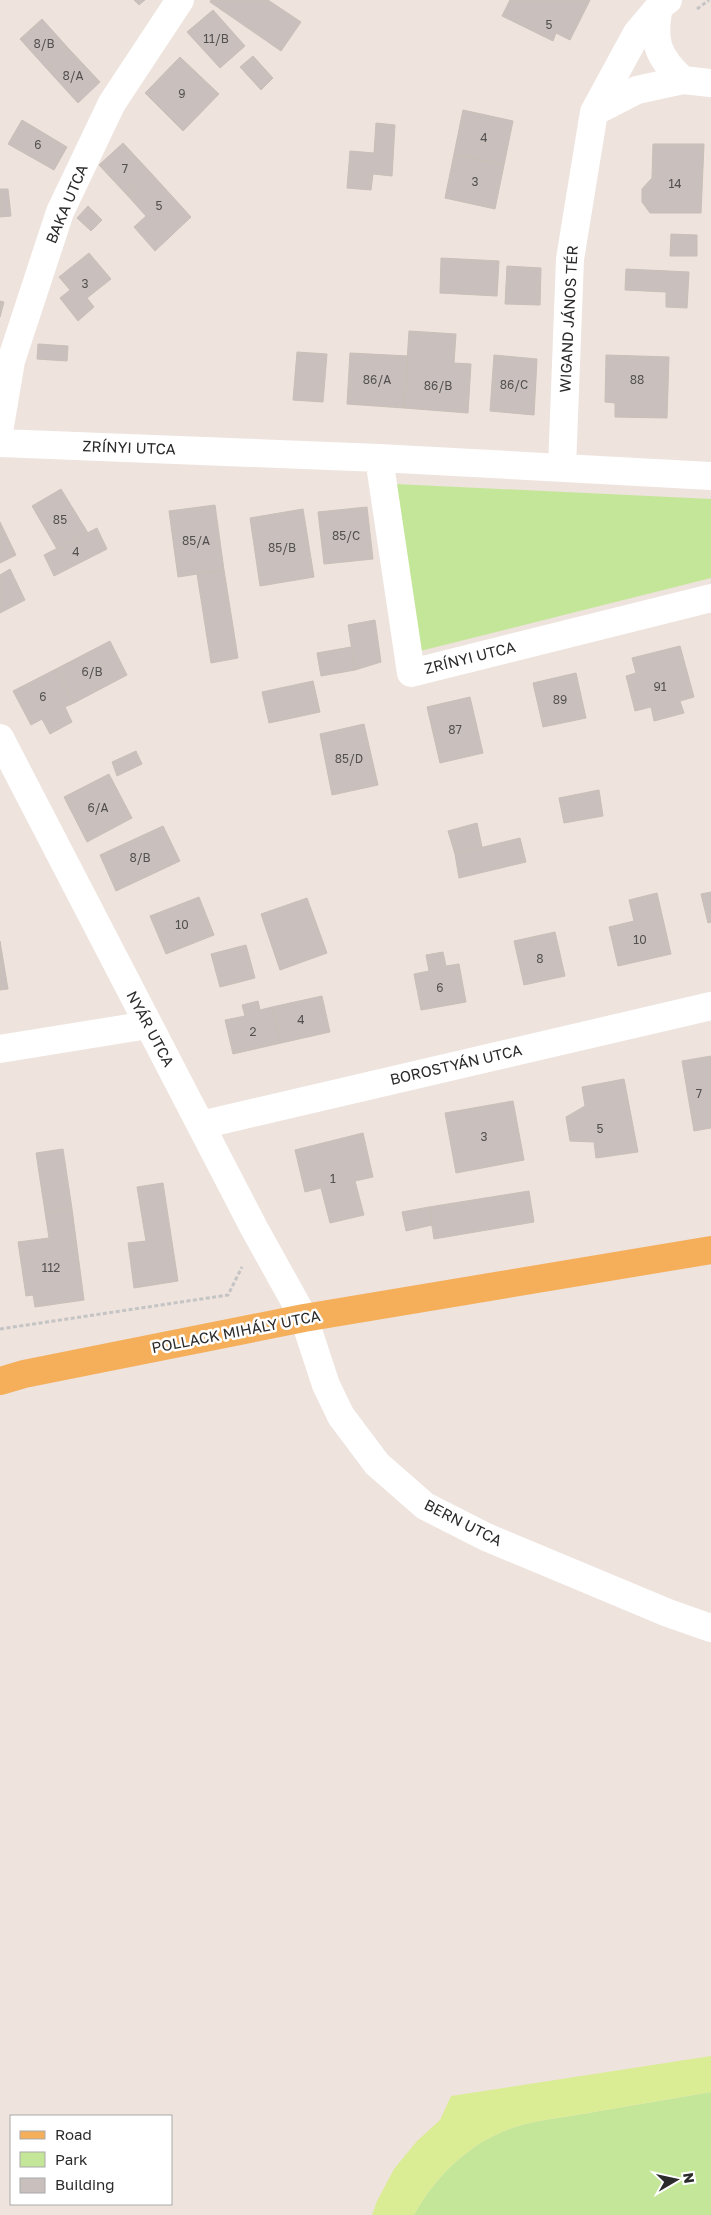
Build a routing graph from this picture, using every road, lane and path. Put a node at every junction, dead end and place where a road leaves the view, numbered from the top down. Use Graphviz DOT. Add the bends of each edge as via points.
graph roads {
  1 [pos="180,0"];
  2 [pos="664,3"];
  3 [pos="683,80"];
  4 [pos="711,82"];
  5 [pos="594,112"];
  6 [pos="0,426"];
  7 [pos="0,443"];
  8 [pos="379,458"];
  9 [pos="562,468"];
  10 [pos="711,476"];
  11 [pos="711,598"];
  12 [pos="0,738"];
  13 [pos="711,1006"];
  14 [pos="148,1025"];
  15 [pos="0,1049"];
  16 [pos="201,1125"];
  17 [pos="257,1234"];
  18 [pos="711,1250"];
  19 [pos="304,1318"];
  20 [pos="0,1329"];
  21 [pos="0,1380"];
  22 [pos="711,1628"];
  1 -- 6 [label="street, BAKA UTCA" via="112,103 60,212 11,361"];
  2 -- 3 [label="street, WIGAND JÁNOS TÉR" via="655,28 659,51 670,69"];
  2 -- 5 [label="street, WIGAND JÁNOS TÉR" via="637,33"];
  3 -- 4 [label="street"];
  3 -- 5 [label="street" via="637,90"];
  5 -- 9 [label="street, WIGAND JÁNOS TÉR" via="570,260"];
  7 -- 8 [label="street, ZRÍNYI UTCA"];
  8 -- 9 [label="street, ZRÍNYI UTCA"];
  8 -- 11 [label="street, ZRÍNYI UTCA" via="411,673"];
  9 -- 10 [label="street, ZRÍNYI UTCA"];
  12 -- 14 [label="street, NYÁR UTCA"];
  13 -- 16 [label="street, BOROSTYÁN UTCA"];
  14 -- 15 [label="street"];
  14 -- 16 [label="street, NYÁR UTCA"];
  16 -- 17 [label="street, NYÁR UTCA"];
  17 -- 19 [label="street, NYÁR UTCA"];
  17 -- 20 [label="path" via="228,1295"];
  18 -- 19 [label="main road, POLLACK MIHÁLY UTCA"];
  19 -- 21 [label="main road, POLLACK MIHÁLY UTCA"];
  19 -- 22 [label="street, BERN UTCA" via="326,1385 341,1416 378,1464 425,1506 486,1536"];
}
